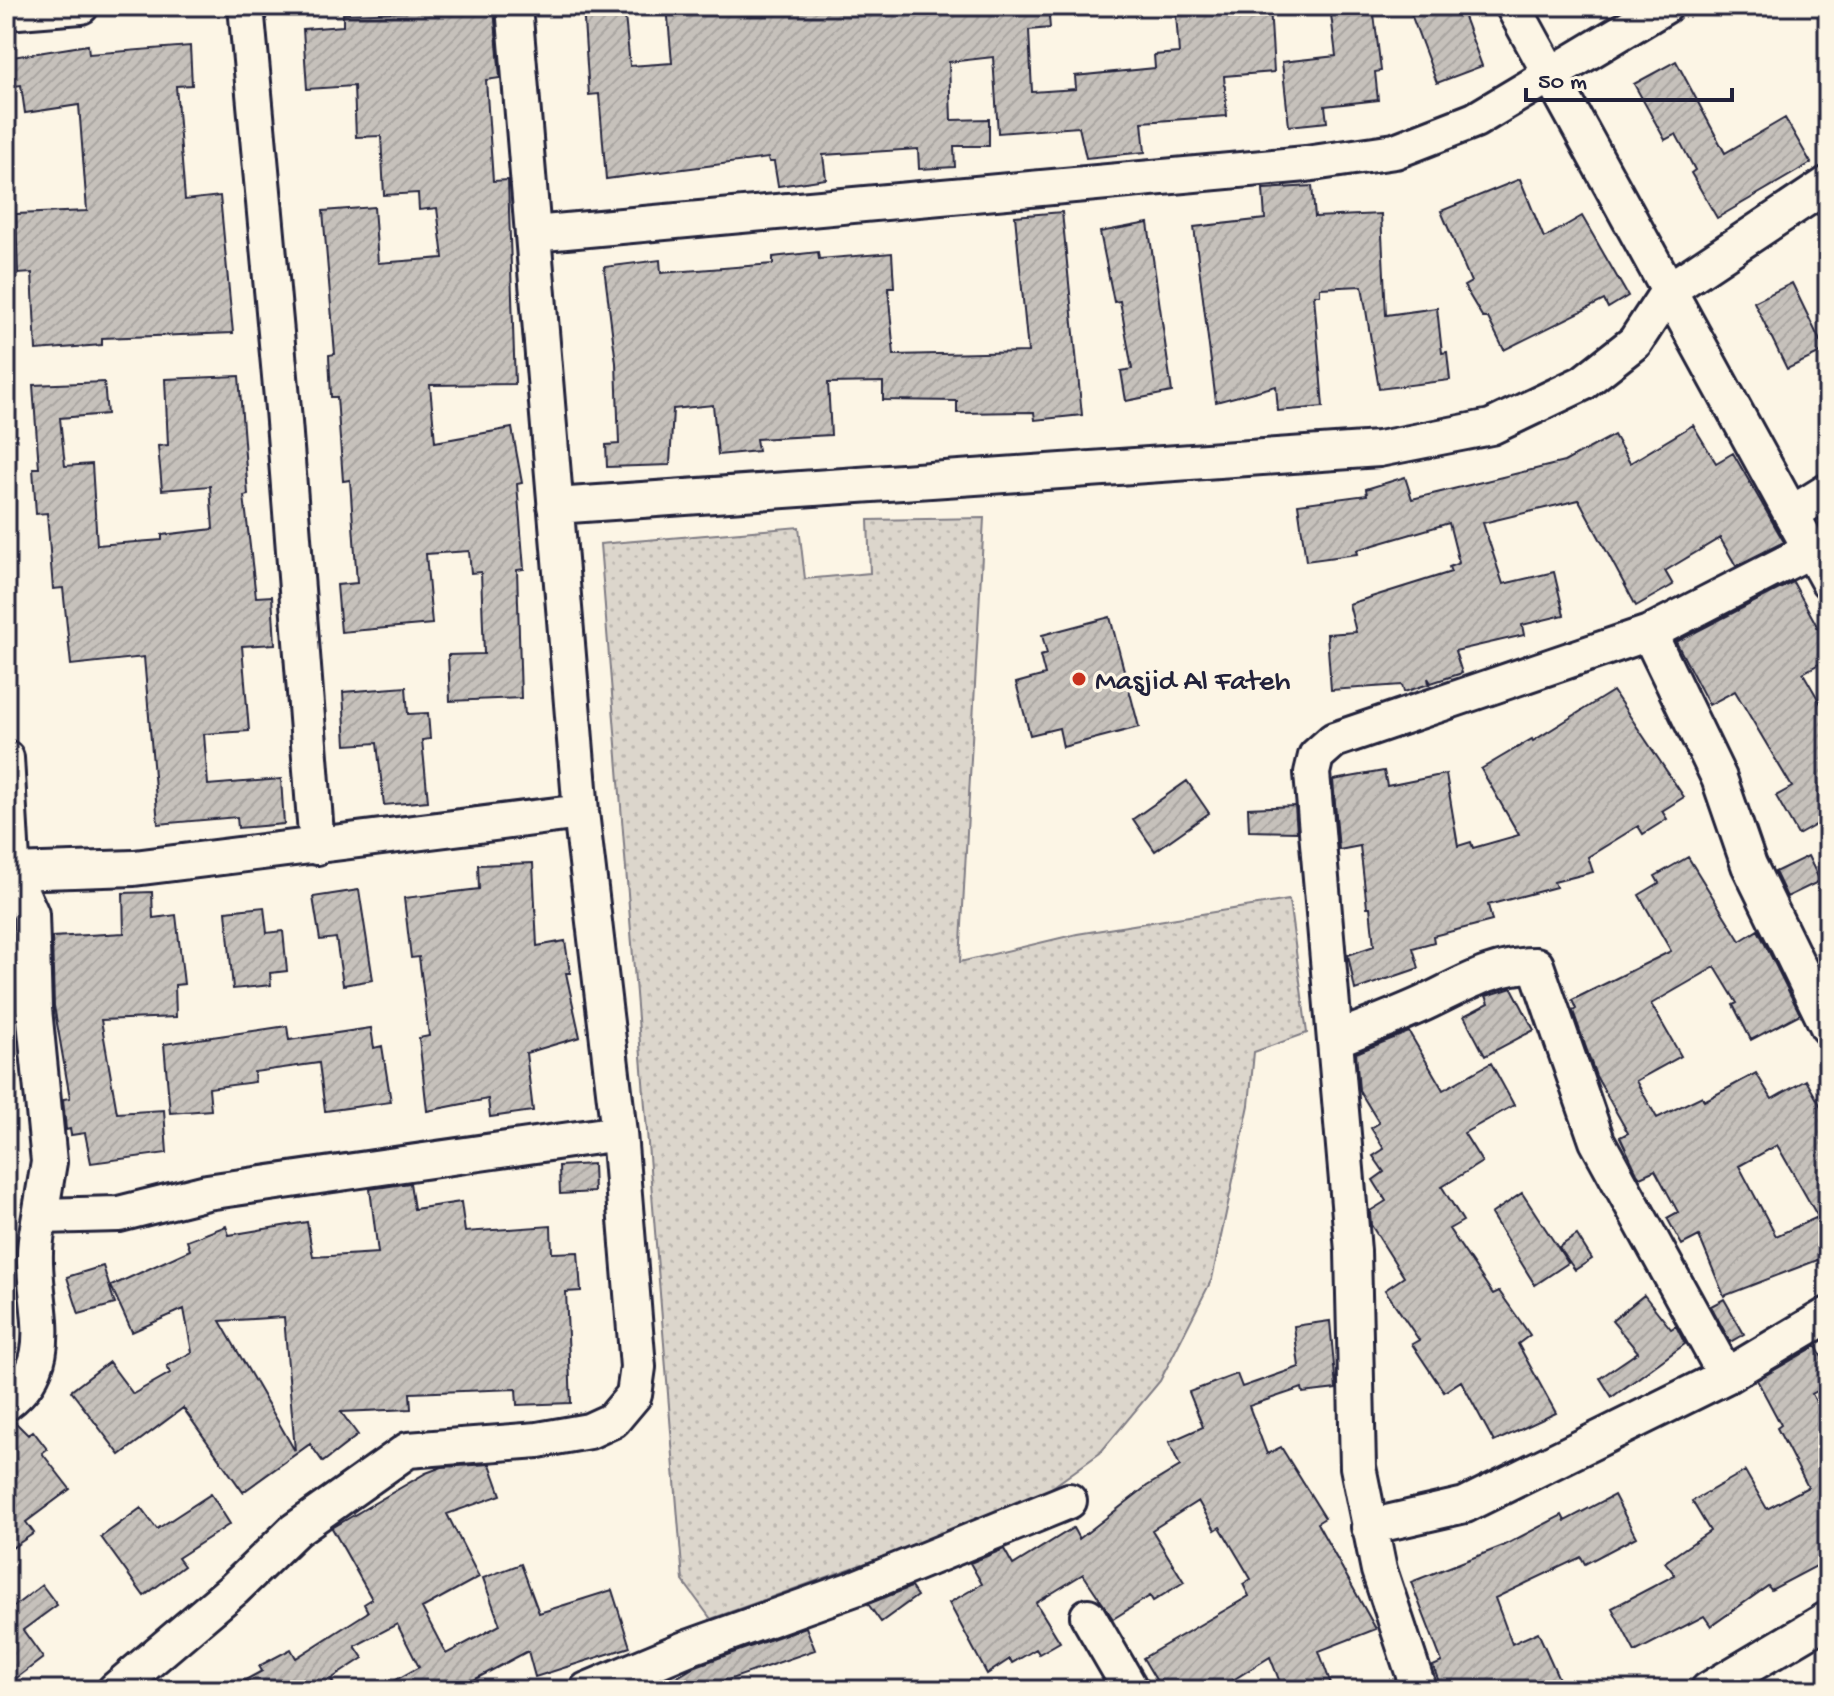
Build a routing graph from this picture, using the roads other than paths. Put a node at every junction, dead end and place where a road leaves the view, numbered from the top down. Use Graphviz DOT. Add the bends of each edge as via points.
graph roads {
  1 [pos="81,6"];
  2 [pos="246,6"];
  3 [pos="514,6"];
  4 [pos="1513,6"];
  5 [pos="1665,6"];
  6 [pos="6,12"];
  7 [pos="1550,74"];
  8 [pos="1828,184"];
  9 [pos="533,234"];
  10 [pos="1669,290"];
  11 [pos="1828,491"];
  12 [pos="555,506"];
  13 [pos="1791,514"];
  14 [pos="1811,550"];
  15 [pos="1828,581"];
  16 [pos="1649,633"];
  17 [pos="6,758"];
  18 [pos="581,812"];
  19 [pos="317,847"];
  20 [pos="11,877"];
  21 [pos="1828,1027"];
  22 [pos="1336,1039"];
  23 [pos="619,1133"];
  24 [pos="40,1216"];
  25 [pos="1828,1315"];
  26 [pos="1726,1376"];
  27 [pos="6,1403"];
  28 [pos="1069,1501"];
  29 [pos="1369,1527"];
  30 [pos="1088,1616"];
  31 [pos="1828,1619"];
  32 [pos="115,1690"];
  33 [pos="587,1690"];
  34 [pos="1131,1690"];
  35 [pos="1419,1690"];
  36 [pos="1708,1690"];
  1 -- 6 [label="street"];
  2 -- 19 [label="street"];
  3 -- 9 [label="street"];
  4 -- 7 [label="street"];
  5 -- 7 [label="street"];
  7 -- 9 [label="street" via="1475,120 1395,151 1306,164"];
  7 -- 10 [label="street"];
  8 -- 10 [label="street"];
  9 -- 12 [label="street"];
  10 -- 12 [label="street" via="1635,342 1583,383 1491,427 1379,449"];
  10 -- 13 [label="street"];
  11 -- 13 [label="street"];
  12 -- 18 [label="street"];
  13 -- 14 [label="street"];
  14 -- 15 [label="street"];
  14 -- 16 [label="street"];
  16 -- 21 [label="street" via="1719,778 1749,865"];
  16 -- 22 [label="street" via="1334,740 1316,756 1312,773"];
  17 -- 20 [label="street"];
  18 -- 19 [label="street"];
  18 -- 23 [label="street"];
  19 -- 20 [label="street"];
  20 -- 24 [label="street" via="31,914 49,1162"];
  22 -- 26 [label="street" via="1485,972 1536,965 1597,1141"];
  22 -- 29 [label="street" via="1353,1251 1358,1467"];
  23 -- 24 [label="street" via="207,1192 119,1214"];
  23 -- 32 [label="street" via="638,1367 634,1395 613,1420 589,1431 538,1440 408,1450 295,1530"];
  24 -- 27 [label="street" via="35,1253 43,1343 33,1371"];
  25 -- 26 [label="street"];
  26 -- 29 [label="street" via="1465,1505"];
  28 -- 33 [label="street"];
  29 -- 35 [label="street"];
  30 -- 34 [label="street"];
  31 -- 36 [label="street"];
}
